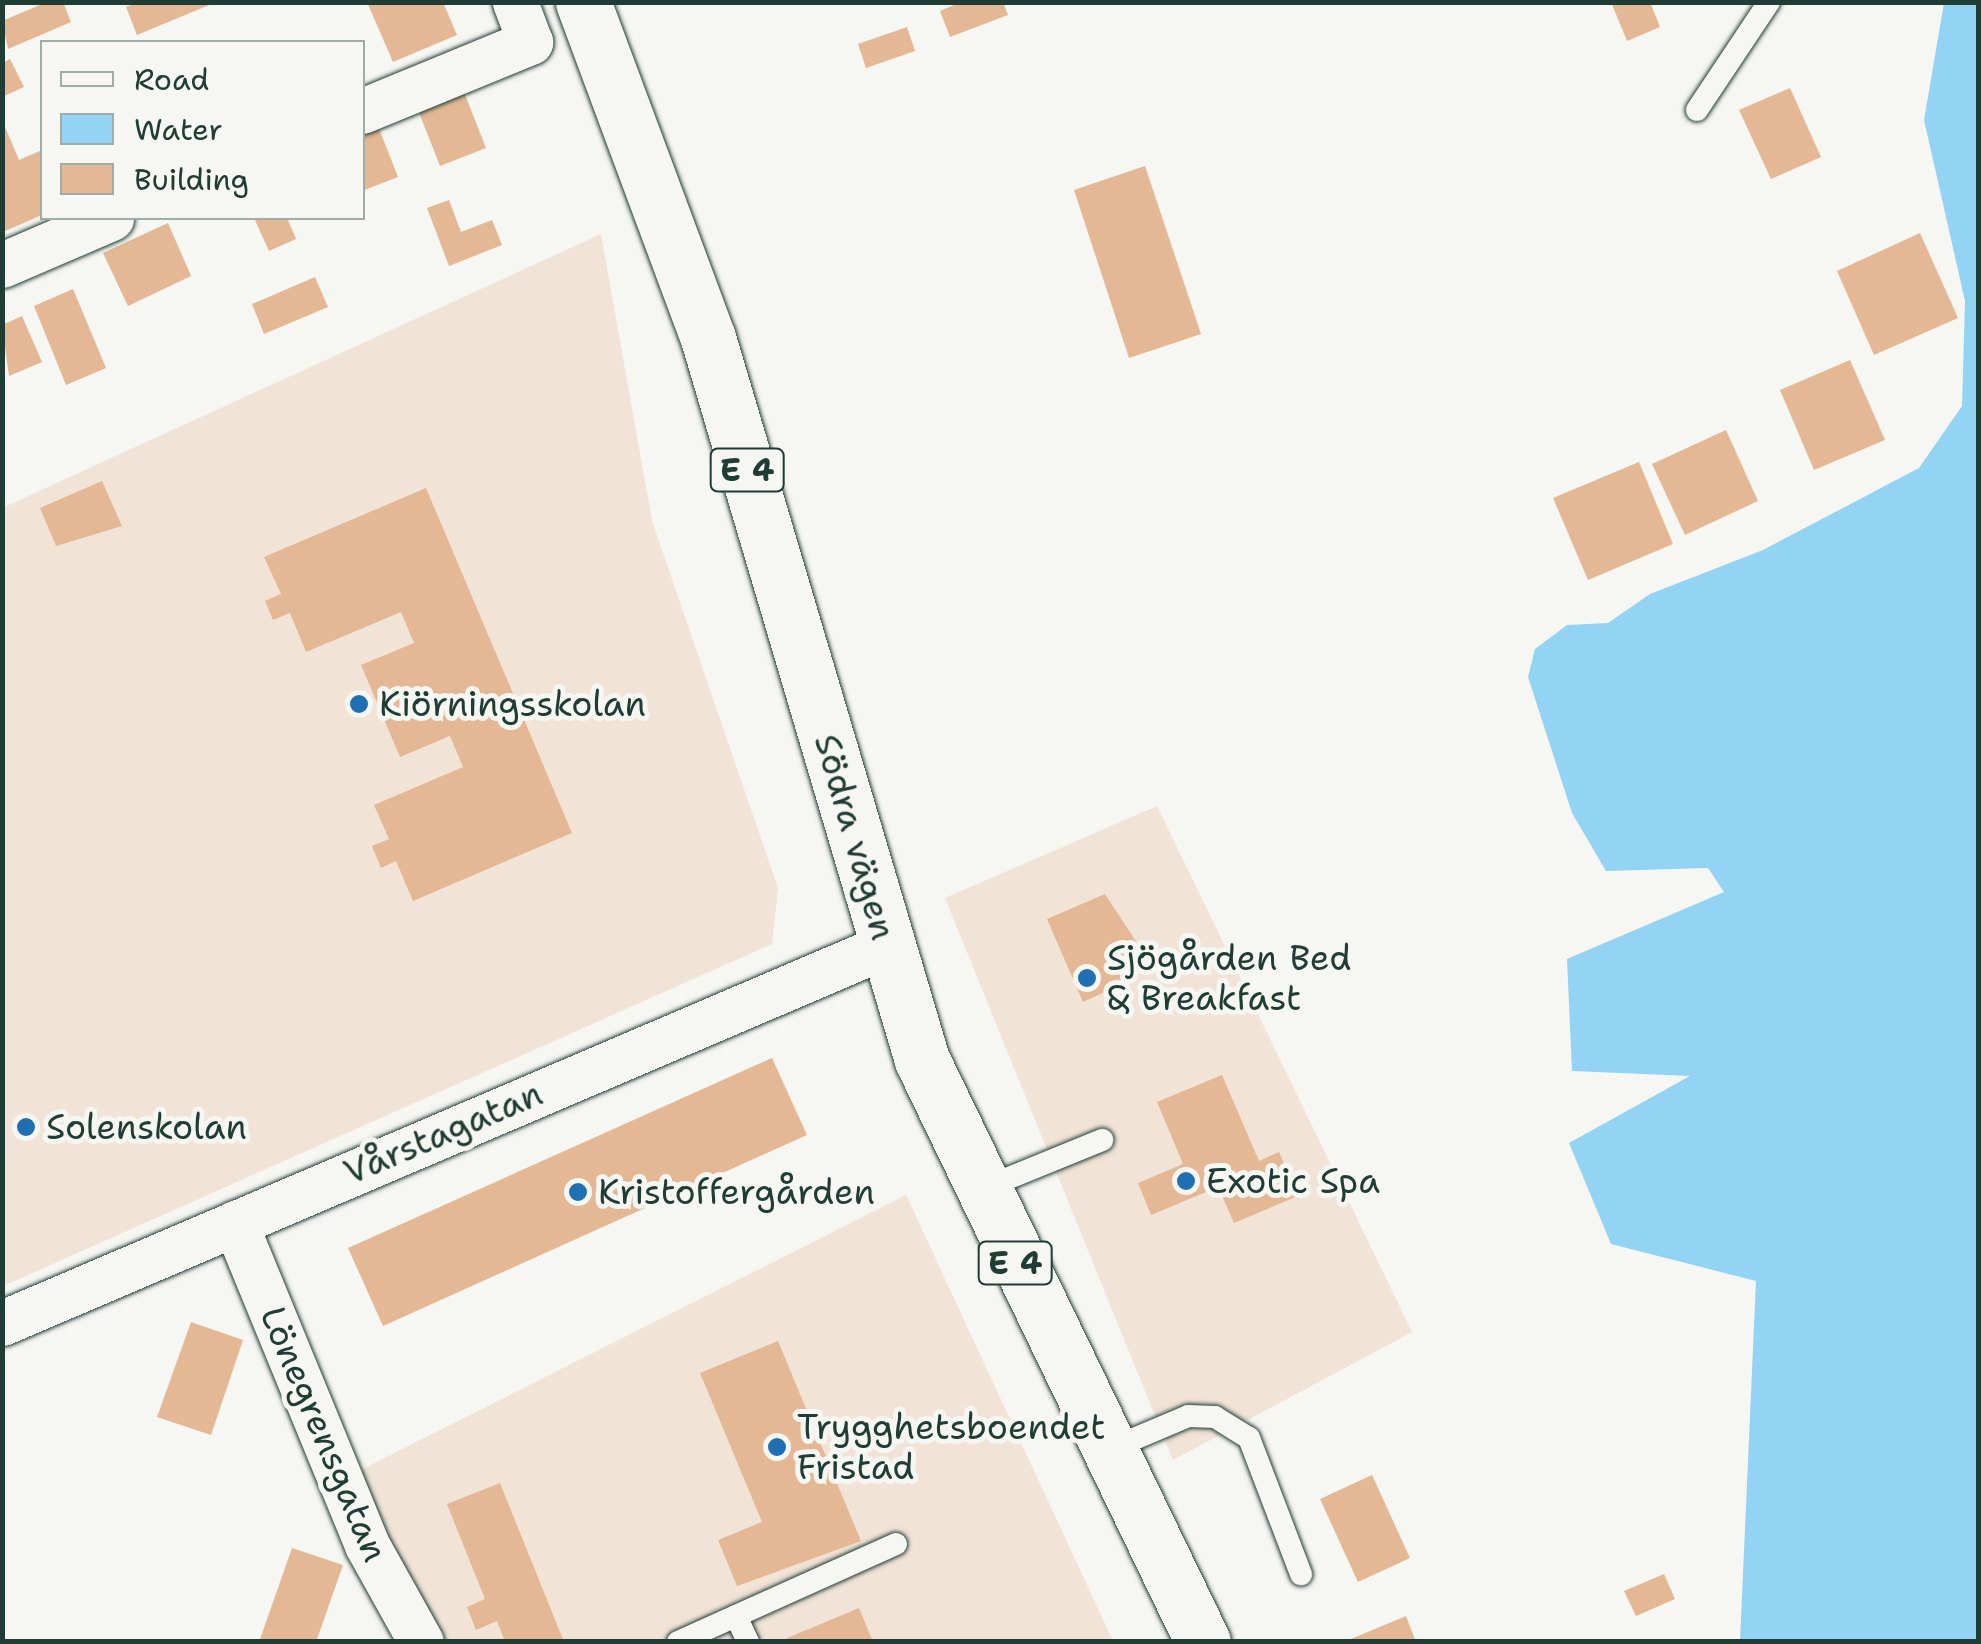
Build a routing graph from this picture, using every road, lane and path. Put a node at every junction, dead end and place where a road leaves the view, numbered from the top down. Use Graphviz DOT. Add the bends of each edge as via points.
graph roads {
  1 [pos="514,2"];
  2 [pos="583,2"];
  3 [pos="1769,2"];
  4 [pos="365,110"];
  5 [pos="1697,110"];
  6 [pos="106,220"];
  7 [pos="2,265"];
  8 [pos="885,946"];
  9 [pos="1102,1140"];
  10 [pos="978,1190"];
  11 [pos="235,1222"];
  12 [pos="2,1323"];
  13 [pos="1108,1450"];
  14 [pos="896,1544"];
  15 [pos="1301,1574"];
  16 [pos="736,1616"];
  17 [pos="420,1642"];
  18 [pos="678,1642"];
  19 [pos="748,1642"];
  20 [pos="1203,1642"];
  1 -- 4 [label="street" via="530,42"];
  2 -- 8 [label="highway, Södra vägen / E 4" via="708,338"];
  3 -- 5 [label="lane"];
  6 -- 7 [label="street"];
  8 -- 10 [label="highway, Södra vägen / E 4"];
  8 -- 11 [label="street, Vårstagatan"];
  9 -- 10 [label="lane"];
  10 -- 13 [label="highway, Södra vägen / E 4"];
  11 -- 12 [label="street, Vårstagatan"];
  11 -- 17 [label="street, Lönegrensgatan" via="367,1545"];
  13 -- 15 [label="lane" via="1188,1416 1214,1417 1249,1438"];
  13 -- 20 [label="highway, Södra vägen / E 4"];
  14 -- 16 [label="lane"];
  16 -- 18 [label="lane"];
  16 -- 19 [label="lane"];
}
